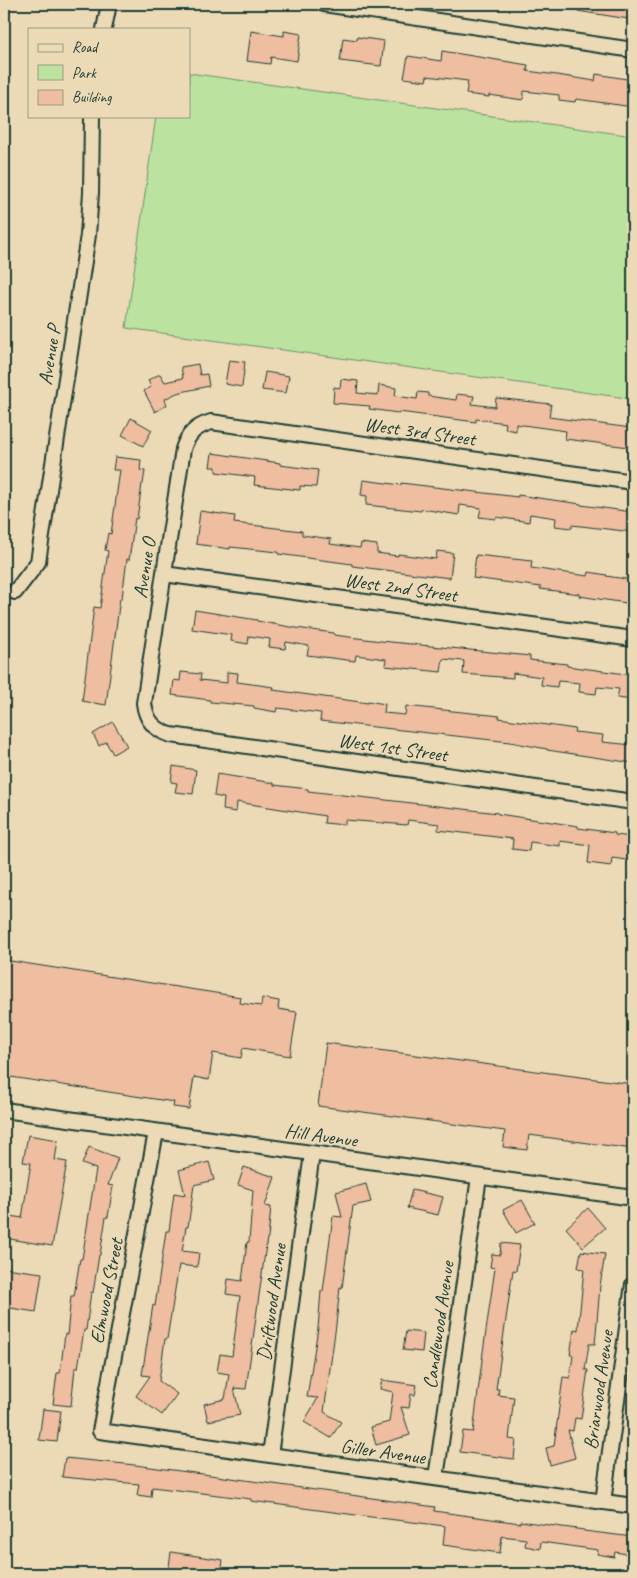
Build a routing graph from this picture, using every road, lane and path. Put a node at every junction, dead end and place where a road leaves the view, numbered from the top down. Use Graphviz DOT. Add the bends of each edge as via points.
graph roads {
  1 [pos="109,4"];
  2 [pos="331,4"];
  3 [pos="104,28"];
  4 [pos="633,50"];
  5 [pos="92,118"];
  6 [pos="201,425"];
  7 [pos="633,482"];
  8 [pos="164,574"];
  9 [pos="15,592"];
  10 [pos="633,639"];
  11 [pos="150,723"];
  12 [pos="633,802"];
  13 [pos="5,1114"];
  14 [pos="156,1132"];
  15 [pos="312,1154"];
  16 [pos="478,1177"];
  17 [pos="633,1198"];
  18 [pos="633,1284"];
  19 [pos="128,1435"];
  20 [pos="270,1455"];
  21 [pos="436,1478"];
  22 [pos="603,1502"];
  23 [pos="633,1506"];
  1 -- 3 [label="street"];
  2 -- 4 [label="street"];
  5 -- 9 [label="street, Avenue P" via="92,193 88,235 38,562"];
  6 -- 7 [label="street, West 3rd Street" via="211,422"];
  6 -- 8 [label="street, Avenue O" via="186,439 183,449"];
  8 -- 10 [label="street, West 2nd Street"];
  8 -- 11 [label="street, Avenue O" via="144,704"];
  11 -- 12 [label="street, West 1st Street" via="171,735"];
  13 -- 14 [label="street, Hill Avenue"];
  14 -- 15 [label="street, Hill Avenue"];
  14 -- 19 [label="street, Elmwood Street" via="100,1432"];
  15 -- 16 [label="street, Hill Avenue"];
  15 -- 20 [label="street, Driftwood Avenue"];
  16 -- 17 [label="street, Hill Avenue"];
  16 -- 21 [label="street, Candlewood Avenue"];
  18 -- 22 [label="street, Briarwood Avenue"];
  19 -- 20 [label="street, Giller Avenue"];
  20 -- 21 [label="street, Giller Avenue"];
  21 -- 22 [label="street, Giller Avenue"];
  22 -- 23 [label="street, Giller Avenue"];
}
